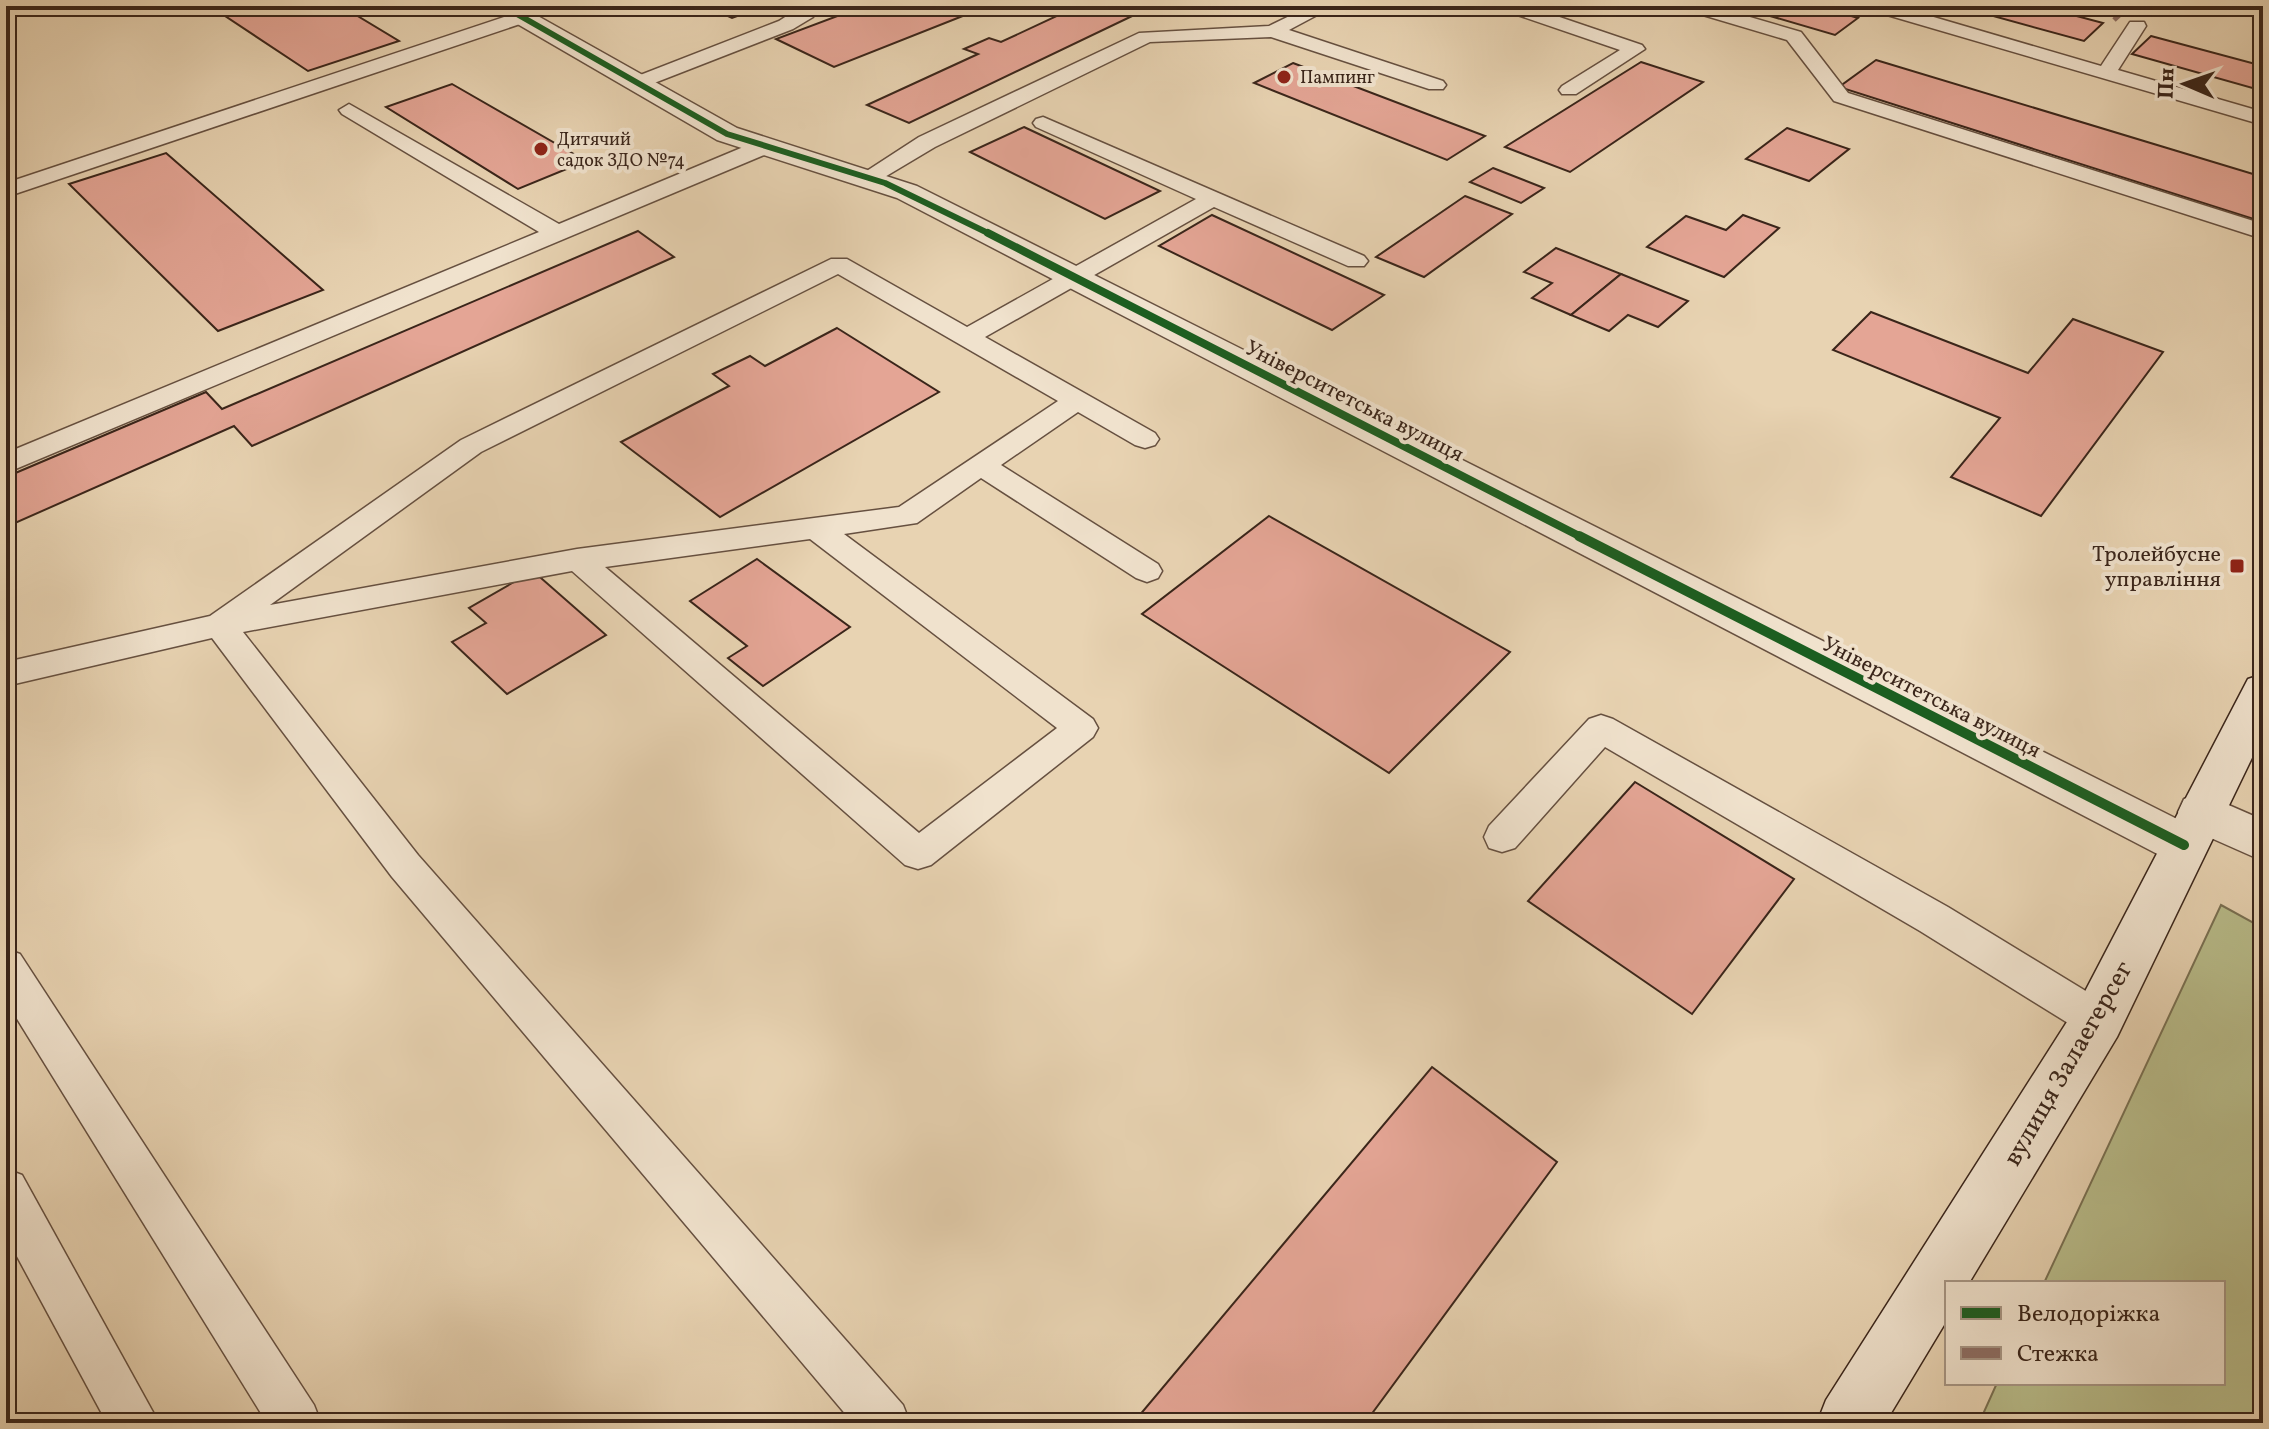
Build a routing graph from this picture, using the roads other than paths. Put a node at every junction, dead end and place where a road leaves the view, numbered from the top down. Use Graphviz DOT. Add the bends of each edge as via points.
graph roads {
  1 [pos="811,6"];
  2 [pos="1325,6"];
  3 [pos="1509,6"];
  4 [pos="1692,6"];
  5 [pos="1876,6"];
  6 [pos="512,11"];
  7 [pos="2137,26"];
  8 [pos="1272,31"];
  9 [pos="2106,73"];
  10 [pos="637,83"];
  11 [pos="1436,85"];
  12 [pos="1569,90"];
  13 [pos="349,110"];
  14 [pos="2263,119"];
  15 [pos="1043,123"];
  16 [pos="761,148"];
  17 [pos="870,176"];
  18 [pos="6,190"];
  19 [pos="1213,198"];
  20 [pos="2263,232"];
  21 [pos="557,233"];
  22 [pos="1356,261"];
  23 [pos="1074,278"];
  24 [pos="967,337"];
  25 [pos="1077,400"];
  26 [pos="1145,439"];
  27 [pos="6,464"];
  28 [pos="981,465"];
  29 [pos="815,528"];
  30 [pos="577,559"];
  31 [pos="1147,571"];
  32 [pos="220,625"];
  33 [pos="6,674"];
  34 [pos="2263,690"];
  35 [pos="2192,828"];
  36 [pos="1502,837"];
  37 [pos="2263,842"];
  38 [pos="6,966"];
  39 [pos="2098,1020"];
  40 [pos="6,1191"];
  41 [pos="134,1423"];
  42 [pos="296,1423"];
  43 [pos="885,1423"];
  44 [pos="1849,1423"];
  1 -- 10 [label="lane" via="786,25"];
  2 -- 8 [label="lane"];
  3 -- 12 [label="lane" via="1635,49"];
  4 -- 20 [label="lane" via="1794,36 1841,97"];
  5 -- 9 [label="lane"];
  6 -- 10 [label="street, Університетська вулиця"];
  6 -- 18 [label="lane"];
  7 -- 9 [label="lane"];
  8 -- 11 [label="lane"];
  8 -- 17 [label="lane" via="1146,37 927,142"];
  9 -- 14 [label="lane"];
  10 -- 16 [label="street, Університетська вулиця"];
  13 -- 21 [label="lane"];
  15 -- 19 [label="lane"];
  16 -- 17 [label="street, Університетська вулиця"];
  16 -- 21 [label="lane"];
  17 -- 23 [label="street, Університетська вулиця"];
  19 -- 22 [label="lane"];
  19 -- 23 [label="lane"];
  21 -- 27 [label="lane"];
  23 -- 24 [label="lane"];
  23 -- 35 [label="street, Університетська вулиця"];
  24 -- 25 [label="lane"];
  24 -- 32 [label="lane" via="839,264 471,446"];
  25 -- 26 [label="lane"];
  25 -- 28 [label="lane"];
  28 -- 29 [label="lane" via="907,516"];
  28 -- 31 [label="lane"];
  29 -- 30 [label="lane"];
  29 -- 30 [label="lane" via="1081,728 918,854"];
  30 -- 32 [label="lane"];
  32 -- 33 [label="lane"];
  32 -- 43 [label="lane" via="405,866"];
  34 -- 35 [label="street, вулиця Залаегерсег"];
  35 -- 37 [label="street, Університетська вулиця"];
  35 -- 39 [label="street, вулиця Залаегерсег"];
  36 -- 39 [label="lane" via="1601,728 1934,919"];
  38 -- 42 [label="lane"];
  39 -- 44 [label="street, вулиця Залаегерсег"];
  40 -- 41 [label="lane"];
}
